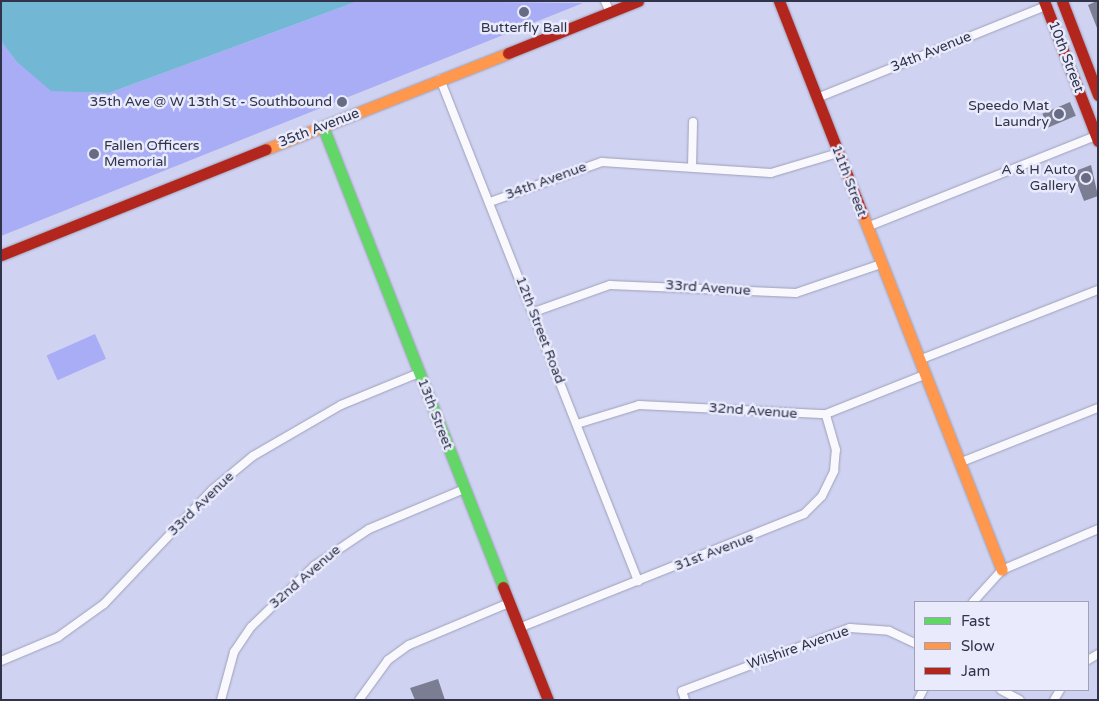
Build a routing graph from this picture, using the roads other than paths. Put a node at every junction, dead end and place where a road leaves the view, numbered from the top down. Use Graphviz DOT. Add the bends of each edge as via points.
graph roads {
  1 [pos="605,1"];
  2 [pos="638,1"];
  3 [pos="779,1"];
  4 [pos="1062,1"];
  5 [pos="1045,4"];
  6 [pos="610,12"];
  7 [pos="1066,58"];
  8 [pos="440,79"];
  9 [pos="1098,95"];
  10 [pos="816,98"];
  11 [pos="1098,116"];
  12 [pos="693,122"];
  13 [pos="323,127"];
  14 [pos="1097,138"];
  15 [pos="838,153"];
  16 [pos="692,167"];
  17 [pos="490,202"];
  18 [pos="867,227"];
  19 [pos="1,255"];
  20 [pos="881,264"];
  21 [pos="1098,290"];
  22 [pos="534,312"];
  23 [pos="919,360"];
  24 [pos="419,373"];
  25 [pos="924,375"];
  26 [pos="1098,408"];
  27 [pos="826,414"];
  28 [pos="577,424"];
  29 [pos="960,463"];
  30 [pos="464,489"];
  31 [pos="1098,530"];
  32 [pos="1002,570"];
  33 [pos="638,582"];
  34 [pos="974,601"];
  35 [pos="509,603"];
  36 [pos="518,628"];
  37 [pos="914,643"];
  38 [pos="1,661"];
  39 [pos="1003,691"];
  40 [pos="221,700"];
  41 [pos="359,700"];
  42 [pos="548,700"];
  43 [pos="685,700"];
  44 [pos="1020,700"];
  1 -- 6 [label="street"];
  2 -- 6 [label="street, 35th Avenue"];
  3 -- 10 [label="street, 11th Street"];
  4 -- 9 [label="street, 10th Street"];
  5 -- 7 [label="street, 10th Street"];
  5 -- 10 [label="street, 34th Avenue"];
  6 -- 8 [label="street, 35th Avenue"];
  7 -- 11 [label="street" via="1077,69"];
  7 -- 14 [label="street, 10th Street"];
  8 -- 13 [label="street, 35th Avenue"];
  8 -- 17 [label="street, 12th Street Road"];
  10 -- 15 [label="street, 11th Street"];
  12 -- 16 [label="street"];
  13 -- 19 [label="street, 35th Avenue"];
  13 -- 24 [label="street, 13th Street"];
  14 -- 18 [label="street"];
  15 -- 16 [label="street, 34th Avenue" via="771,173"];
  15 -- 18 [label="street, 11th Street"];
  16 -- 17 [label="street, 34th Avenue" via="602,162"];
  17 -- 22 [label="street, 12th Street Road"];
  18 -- 20 [label="street, 11th Street"];
  20 -- 22 [label="street, 33rd Avenue" via="796,293 610,285"];
  20 -- 23 [label="street, 11th Street"];
  21 -- 23 [label="street"];
  22 -- 28 [label="street, 12th Street Road"];
  23 -- 25 [label="street, 11th Street"];
  24 -- 30 [label="street, 13th Street"];
  24 -- 38 [label="street, 33rd Avenue" via="341,405 253,456 212,490 104,604 58,637"];
  25 -- 27 [label="street, 32nd Avenue"];
  25 -- 29 [label="street"];
  26 -- 29 [label="street"];
  27 -- 28 [label="street, 32nd Avenue" via="639,405"];
  27 -- 33 [label="street, 31st Avenue" via="836,450 834,471 822,496 804,514"];
  28 -- 33 [label="street, 12th Street Road"];
  29 -- 32 [label="street"];
  30 -- 35 [label="street, 13th Street"];
  30 -- 40 [label="street, 32nd Avenue" via="369,529 314,566 277,600 238,646 224,678"];
  31 -- 32 [label="street"];
  32 -- 34 [label="street"];
  33 -- 36 [label="street, 31st Avenue"];
  35 -- 36 [label="street, 13th Street"];
  35 -- 41 [label="street" via="409,645 388,660"];
  36 -- 42 [label="street, 13th Street"];
  37 -- 43 [label="street, Wilshire Avenue" via="890,631 850,628 682,691"];
  39 -- 44 [label="street"];
}
